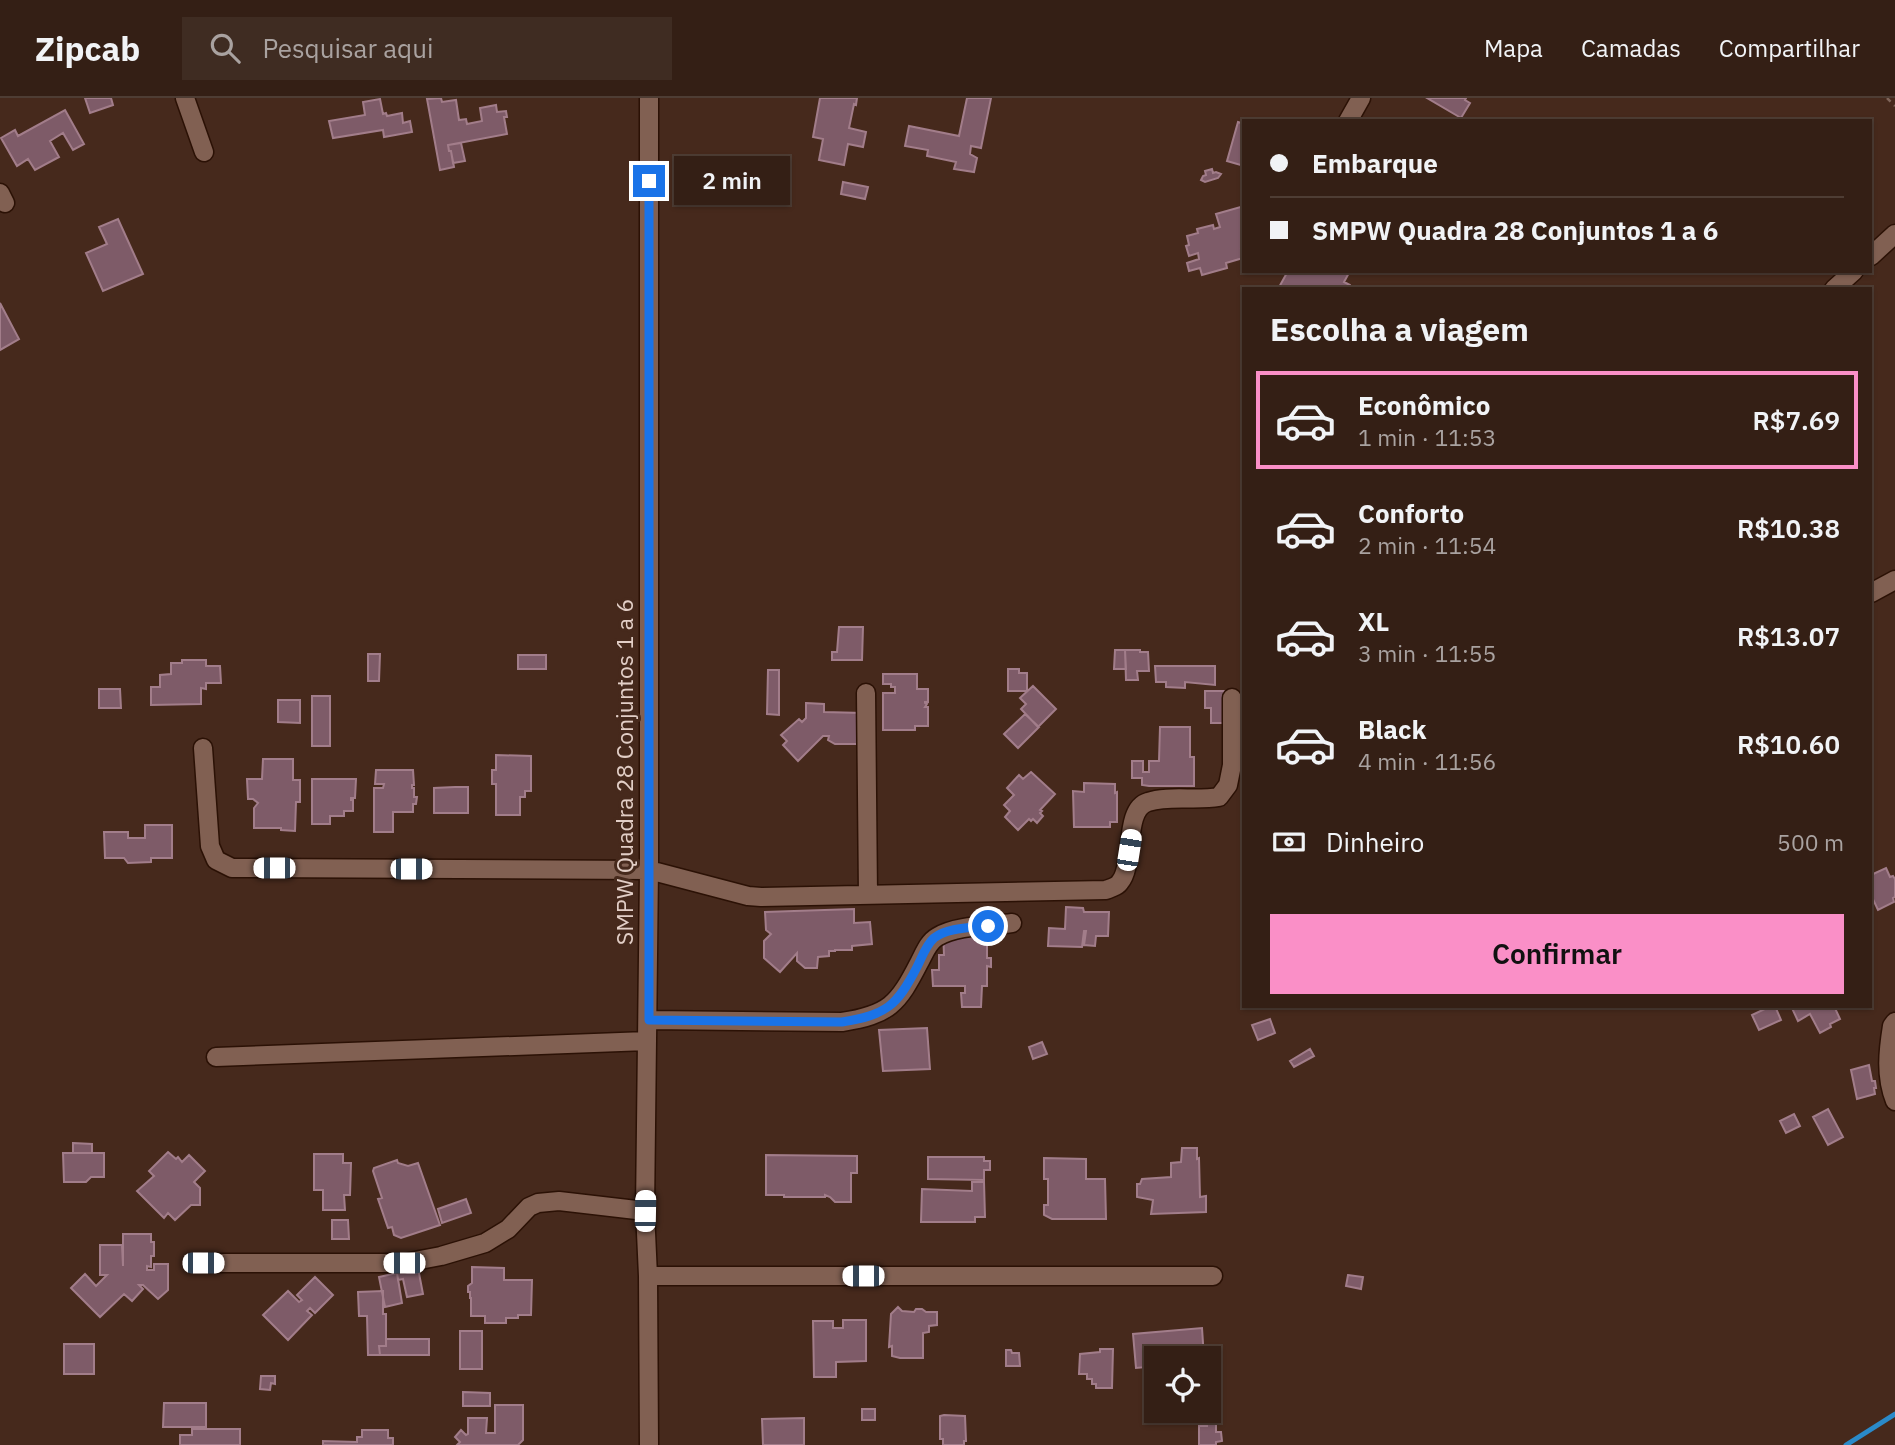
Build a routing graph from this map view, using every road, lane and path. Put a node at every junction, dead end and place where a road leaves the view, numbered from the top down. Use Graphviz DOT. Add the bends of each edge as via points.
graph roads {
  1 [pos="185,98"];
  2 [pos="649,98"];
  3 [pos="1361,98"];
  4 [pos="1887,98"];
  5 [pos="1895,106"];
  6 [pos="1349,119"];
  7 [pos="204,152"];
  8 [pos="1895,234"];
  9 [pos="1872,255"];
  10 [pos="1852,273"];
  11 [pos="1836,287"];
  12 [pos="1895,580"];
  13 [pos="1872,592"];
  14 [pos="866,692"];
  15 [pos="1232,698"];
  16 [pos="203,748"];
  17 [pos="649,870"];
  18 [pos="868,894"];
  19 [pos="1012,923"];
  20 [pos="649,1020"];
  21 [pos="1895,1022"];
  22 [pos="647,1041"];
  23 [pos="216,1057"];
  24 [pos="1895,1101"];
  25 [pos="645,1211"];
  26 [pos="203,1263"];
  27 [pos="648,1276"];
  28 [pos="1213,1276"];
  29 [pos="649,1445"];
  1 -- 7 [label="street"];
  2 -- 17 [label="street, SMPW Quadra 28 Conjuntos 1 a 6"];
  3 -- 6 [label="street"];
  4 -- 5 [label="path"];
  8 -- 9 [label="street"];
  10 -- 11 [label="street"];
  12 -- 13 [label="street"];
  14 -- 18 [label="street"];
  15 -- 18 [label="street" via="1228,785 1219,797 1141,805 1120,883 1106,890"];
  16 -- 17 [label="street" via="211,846 216,860 232,868"];
  17 -- 18 [label="street" via="748,896"];
  17 -- 20 [label="street, SMPW Quadra 28 Conjuntos 1 a 6"];
  19 -- 20 [label="street" via="934,938 894,1004 867,1018 842,1022"];
  20 -- 22 [label="street, SMPW Quadra 28 Conjuntos 1 a 6"];
  21 -- 24 [label="street" via="1887,1057"];
  22 -- 23 [label="street"];
  22 -- 25 [label="street, SMPW Quadra 28 Conjuntos 1 a 6"];
  25 -- 26 [label="street" via="559,1200 538,1203 485,1244 404,1263"];
  25 -- 27 [label="street, SMPW Quadra 28 Conjuntos 1 a 6"];
  27 -- 28 [label="street"];
  27 -- 29 [label="street, SMPW Quadra 28 Conjuntos 1 a 6"];
}
